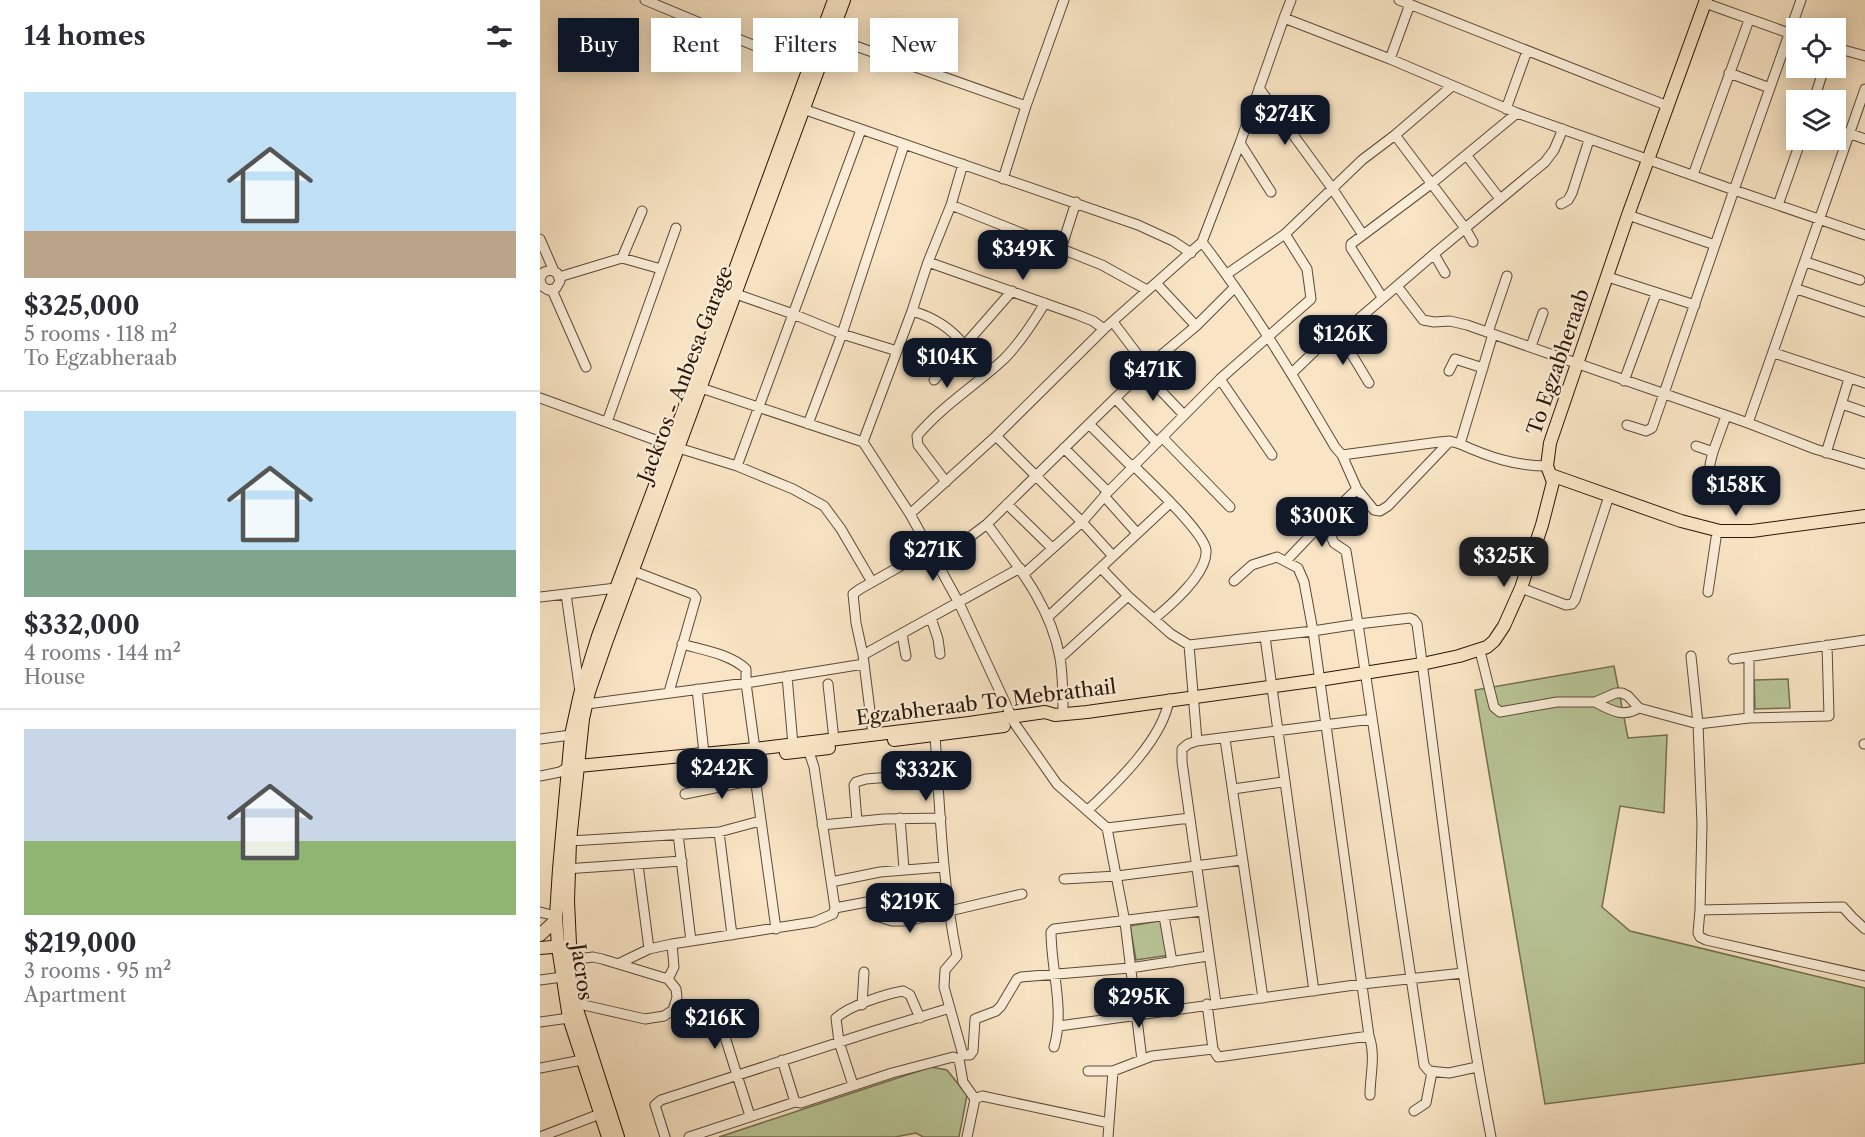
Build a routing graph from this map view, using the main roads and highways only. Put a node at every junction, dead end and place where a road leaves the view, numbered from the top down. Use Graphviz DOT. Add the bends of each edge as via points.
graph roads {
  1 [pos="834,0"];
  2 [pos="844,0"];
  3 [pos="1705,2"];
  4 [pos="829,18"];
  5 [pos="834,18"];
  6 [pos="807,72"];
  7 [pos="814,72"];
  8 [pos="766,196"];
  9 [pos="675,446"];
  10 [pos="1550,474"];
  11 [pos="1608,499"];
  12 [pos="1865,516"];
  13 [pos="1865,523"];
  14 [pos="1825,525"];
  15 [pos="1398,667"];
  16 [pos="583,699"];
  17 [pos="1013,721"];
  18 [pos="807,746"];
  19 [pos="753,752"];
  20 [pos="570,771"];
  21 [pos="563,869"];
  22 [pos="556,918"];
  23 [pos="540,935"];
  24 [pos="564,946"];
  25 [pos="540,948"];
  26 [pos="608,1137"];
  27 [pos="618,1137"];
  1 -- 4 [label="main road"];
  2 -- 5 [label="main road, Jackros - Anbesa Garage"];
  3 -- 10 [label="main road, To Egzabheraab" via="1550,443"];
  6 -- 8 [label="main road"];
  7 -- 8 [label="main road, Jackros - Anbesa Garage" via="803,109"];
  8 -- 9 [label="main road"];
  8 -- 9 [label="main road, Jackros - Anbesa Garage" via="736,294"];
  9 -- 16 [label="main road, Jackros - Anbesa Garage" via="633,571"];
  9 -- 16 [label="main road" via="616,588"];
  10 -- 11 [label="main road"];
  10 -- 15 [label="main road, To Egzabheraab" via="1542,525 1521,588 1499,635 1480,651"];
  11 -- 14 [label="main road" via="1720,531"];
  11 -- 14 [label="main road" via="1651,519 1716,538 1734,539"];
  12 -- 14 [label="main road"];
  13 -- 14 [label="main road"];
  15 -- 17 [label="main road, Egzabheraab To Mebrathail"];
  16 -- 20 [label="main road, Jackros - Anbesa Garage"];
  16 -- 20 [label="main road, Jacros" via="571,735"];
  17 -- 18 [label="main road, Egzabheraab To Mebrathail"];
  17 -- 18 [label="main road" via="986,730"];
  18 -- 19 [label="main road"];
  18 -- 19 [label="main road, Egzabheraab To Mebrathail"];
  19 -- 20 [label="main road"];
  19 -- 20 [label="main road, Egzabheraab To Mebrathail" via="704,753"];
  20 -- 21 [label="main road, Jacros"];
  20 -- 21 [label="main road, Jacros" via="570,841"];
  21 -- 22 [label="main road, Jacros"];
  21 -- 24 [label="main road, Jacros"];
  22 -- 23 [label="main road"];
  22 -- 24 [label="main road, Jacros"];
  24 -- 25 [label="main road"];
  24 -- 26 [label="main road, Jacros" via="562,977 569,1018"];
  24 -- 27 [label="main road, Jacros" via="570,960 575,1003"];
}
